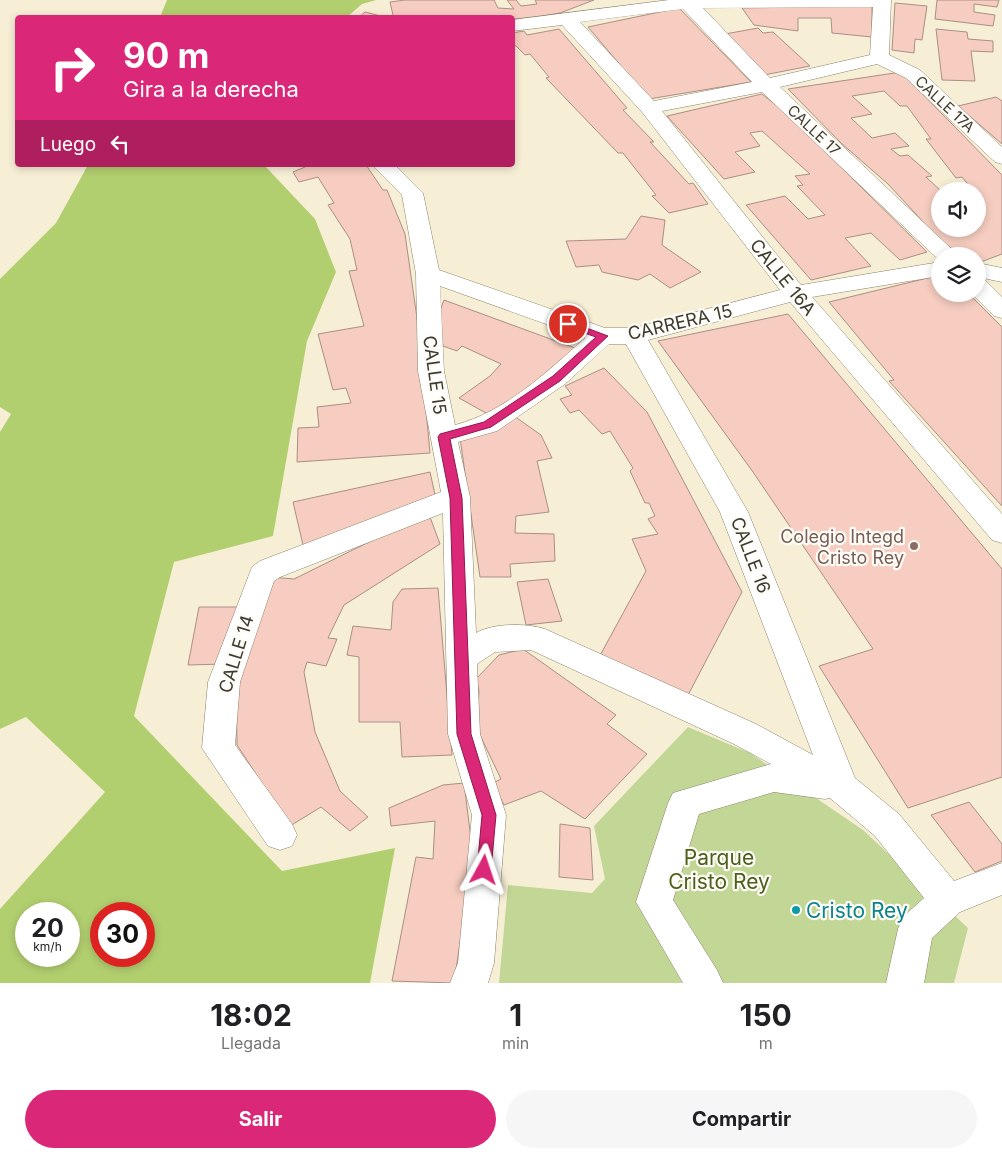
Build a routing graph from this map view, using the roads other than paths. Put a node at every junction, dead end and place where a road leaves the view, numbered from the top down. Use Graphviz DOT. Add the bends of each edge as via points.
graph roads {
  1 [pos="604,0"];
  2 [pos="881,1"];
  3 [pos="686,2"];
  4 [pos="566,19"];
  5 [pos="515,26"];
  6 [pos="879,58"];
  7 [pos="766,85"];
  8 [pos="649,108"];
  9 [pos="1002,158"];
  10 [pos="384,167"];
  11 [pos="938,247"];
  12 [pos="1002,265"];
  13 [pos="986,266"];
  14 [pos="931,270"];
  15 [pos="986,272"];
  16 [pos="428,274"];
  17 [pos="1002,275"];
  18 [pos="795,293"];
  19 [pos="986,294"];
  20 [pos="1002,311"];
  21 [pos="603,336"];
  22 [pos="634,336"];
  23 [pos="444,437"];
  24 [pos="456,498"];
  25 [pos="1002,533"];
  26 [pos="463,658"];
  27 [pos="842,787"];
  28 [pos="280,835"];
  29 [pos="1002,879"];
  30 [pos="947,900"];
  31 [pos="468,983"];
  32 [pos="704,983"];
  33 [pos="905,983"];
  1 -- 4 [label="street"];
  2 -- 3 [label="street"];
  2 -- 6 [label="street"];
  3 -- 4 [label="street"];
  3 -- 7 [label="street, CALLE 17"];
  4 -- 5 [label="street"];
  4 -- 8 [label="street, CALLE 16A"];
  6 -- 7 [label="street"];
  6 -- 9 [label="street, CALLE 17A" via="913,74"];
  7 -- 8 [label="street"];
  7 -- 11 [label="street, CALLE 17"];
  8 -- 18 [label="street, CALLE 16A"];
  10 -- 16 [label="street, CALLE 15" via="412,192"];
  12 -- 13 [label="street"];
  14 -- 18 [label="street, CARRERA 15"];
  15 -- 17 [label="street"];
  16 -- 21 [label="street, CARRERA 15"];
  16 -- 23 [label="street, CALLE 15" via="431,371"];
  18 -- 22 [label="street, CARRERA 15"];
  18 -- 25 [label="street, CALLE 16A"];
  19 -- 20 [label="street"];
  21 -- 22 [label="street, CARRERA 15"];
  21 -- 23 [label="street" via="556,378 488,425"];
  22 -- 27 [label="street, CALLE 16" via="734,512"];
  23 -- 24 [label="street, CALLE 15"];
  24 -- 26 [label="street, CALLE 15"];
  24 -- 28 [label="street, CALLE 14" via="270,569 262,575 224,682 218,748"];
  26 -- 27 [label="street" via="489,640 534,638 745,734"];
  26 -- 31 [label="street, CALLE 15" via="464,734 489,815 476,963"];
  27 -- 30 [label="street" via="887,825"];
  27 -- 32 [label="street" via="774,778 684,803 654,902"];
  29 -- 30 [label="street"];
  30 -- 33 [label="street" via="916,929"];
}
